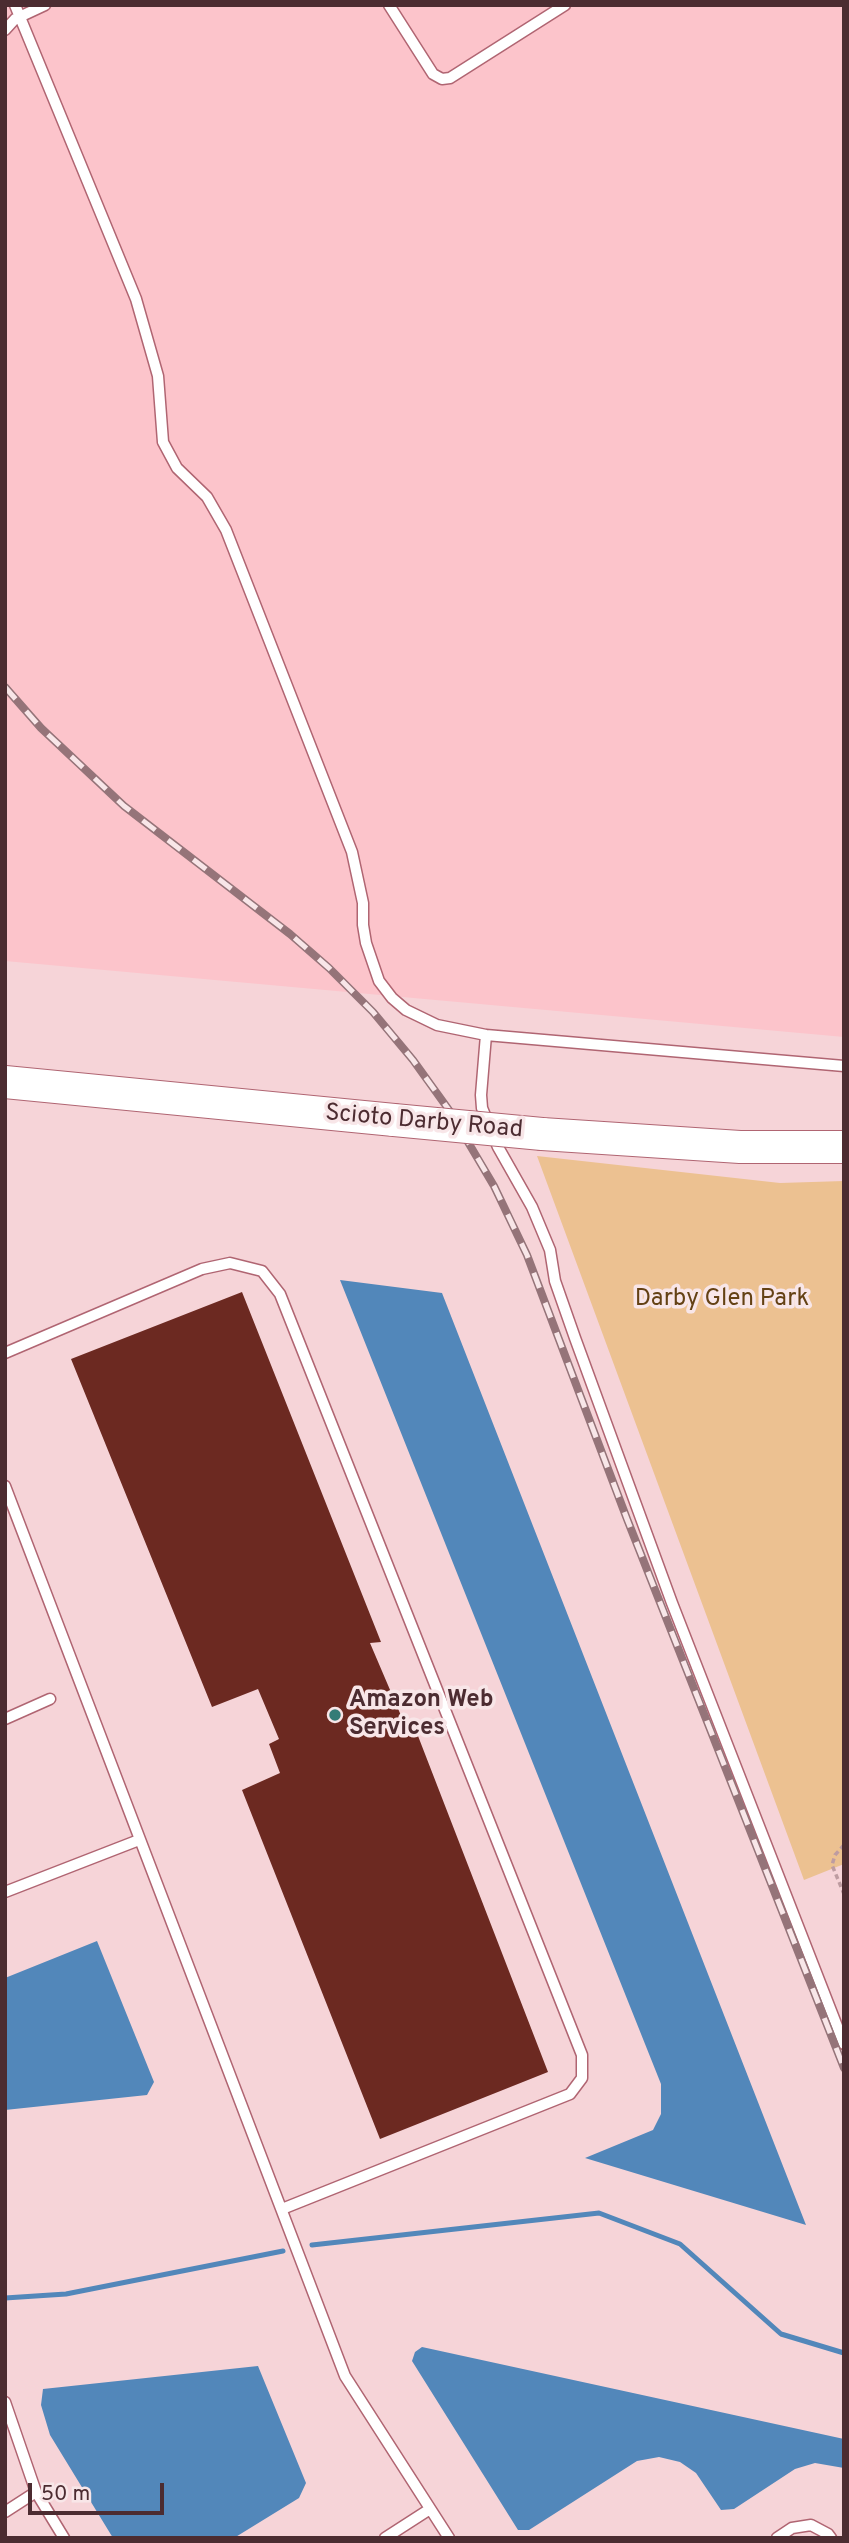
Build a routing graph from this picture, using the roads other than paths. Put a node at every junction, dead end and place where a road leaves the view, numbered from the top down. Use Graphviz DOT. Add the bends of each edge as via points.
graph roads {
  1 [pos="16,5"];
  2 [pos="45,5"];
  3 [pos="389,5"];
  4 [pos="565,5"];
  5 [pos="20,17"];
  6 [pos="5,30"];
  7 [pos="486,1035"];
  8 [pos="844,1066"];
  9 [pos="5,1082"];
  10 [pos="844,1147"];
  11 [pos="5,1353"];
  12 [pos="5,1486"];
  13 [pos="9,1507"];
  14 [pos="50,1699"];
  15 [pos="5,1719"];
  16 [pos="139,1840"];
  17 [pos="5,1892"];
  18 [pos="844,2044"];
  19 [pos="282,2209"];
  20 [pos="5,2402"];
  21 [pos="36,2492"];
  22 [pos="430,2508"];
  23 [pos="5,2512"];
  24 [pos="64,2538"];
  25 [pos="385,2538"];
  26 [pos="449,2538"];
  27 [pos="777,2538"];
  28 [pos="831,2538"];
  1 -- 5 [label="lane"];
  2 -- 5 [label="lane"];
  3 -- 4 [label="lane" via="433,74 442,79"];
  5 -- 6 [label="lane"];
  5 -- 7 [label="lane" via="136,299 159,376 163,442 177,468 207,498 226,530 352,852 366,943 379,981 418,1018"];
  7 -- 8 [label="lane"];
  7 -- 18 [label="lane" via="482,1108 550,1250 555,1281 668,1590"];
  9 -- 10 [label="main road, Scioto Darby Road, bridge" via="542,1134 740,1147"];
  11 -- 19 [label="lane" via="202,1269 230,1263 262,1271 285,1306 582,2055 582,2078 570,2094"];
  12 -- 13 [label="lane"];
  13 -- 16 [label="lane"];
  14 -- 15 [label="lane"];
  16 -- 17 [label="lane"];
  16 -- 19 [label="lane"];
  19 -- 22 [label="lane" via="345,2376"];
  20 -- 21 [label="lane"];
  21 -- 23 [label="lane"];
  21 -- 24 [label="lane"];
  22 -- 25 [label="lane"];
  22 -- 26 [label="lane"];
  27 -- 28 [label="lane" via="792,2528 811,2525"];
}
